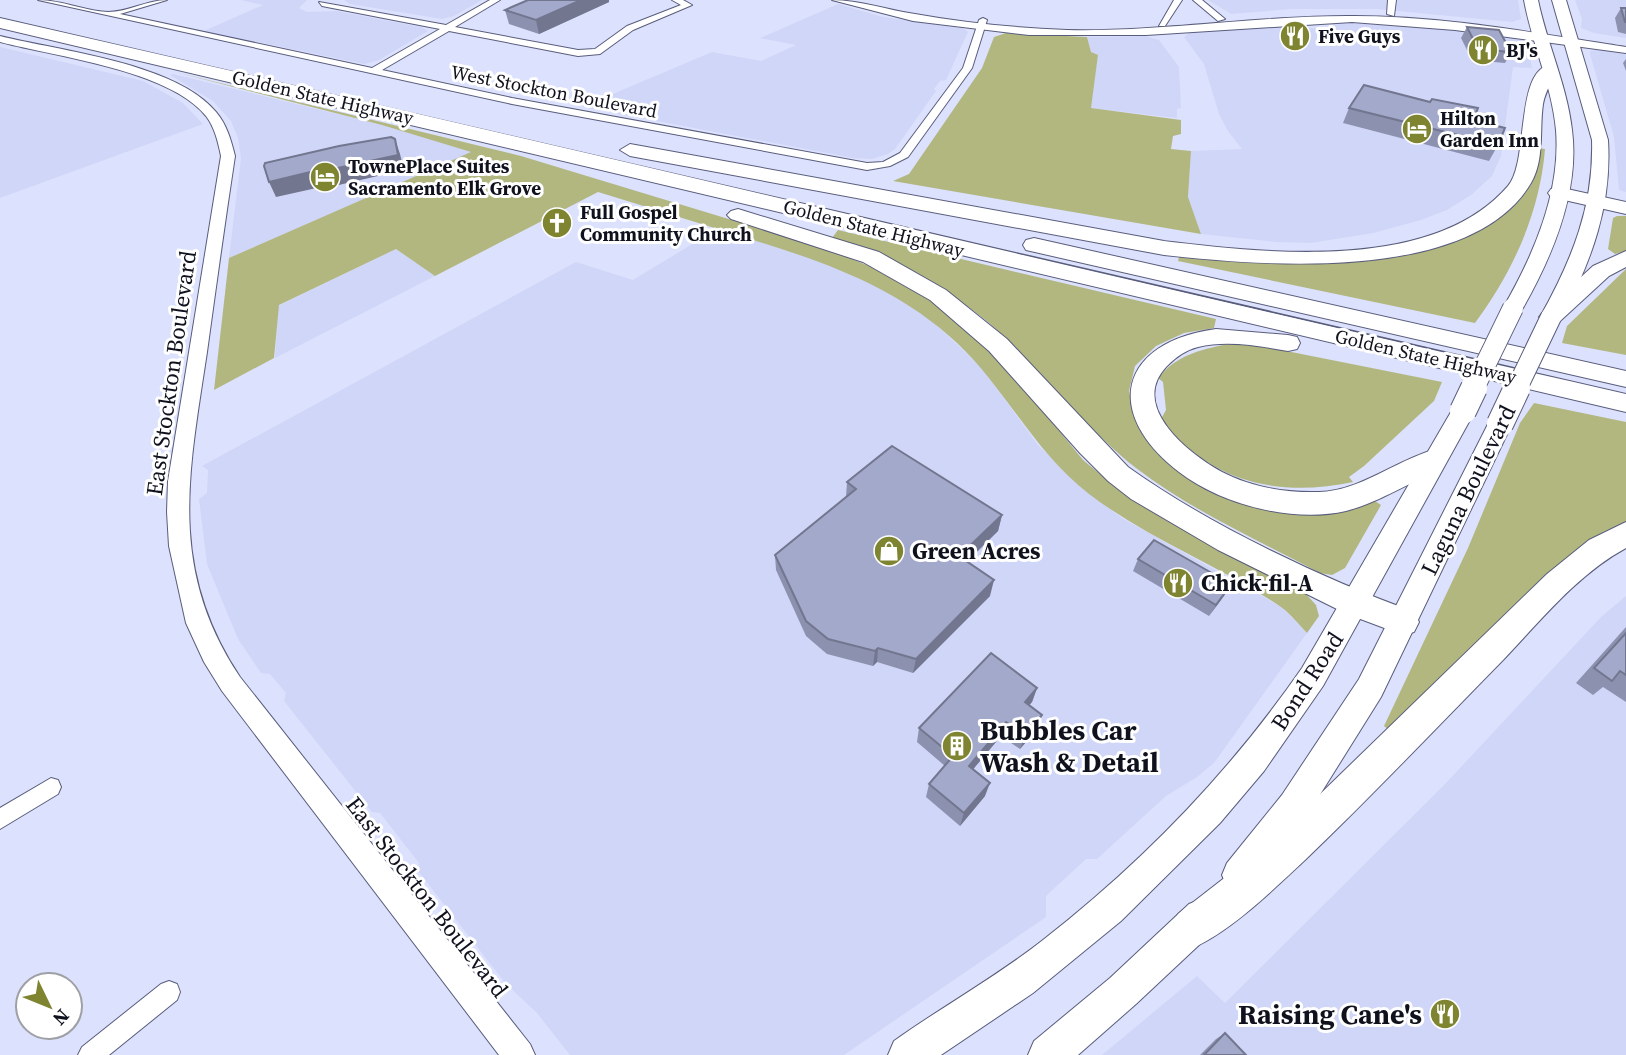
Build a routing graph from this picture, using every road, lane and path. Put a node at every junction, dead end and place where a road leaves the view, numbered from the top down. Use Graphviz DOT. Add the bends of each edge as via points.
graph roads {
  1 [pos="42,0"];
  2 [pos="163,0"];
  3 [pos="496,0"];
  4 [pos="676,0"];
  5 [pos="837,0"];
  6 [pos="863,0"];
  7 [pos="1178,0"];
  8 [pos="1188,0"];
  9 [pos="1197,0"];
  10 [pos="1392,0"];
  11 [pos="1531,0"];
  12 [pos="1559,0"];
  13 [pos="322,4"];
  14 [pos="0,8"];
  15 [pos="1391,14"];
  16 [pos="108,15"];
  17 [pos="1306,16"];
  18 [pos="1352,16"];
  19 [pos="1221,19"];
  20 [pos="0,23"];
  21 [pos="983,24"];
  22 [pos="1168,24"];
  23 [pos="448,28"];
  24 [pos="1537,33"];
  25 [pos="1571,38"];
  26 [pos="0,39"];
  27 [pos="1626,42"];
  28 [pos="1626,50"];
  29 [pos="1549,71"];
  30 [pos="372,72"];
  31 [pos="481,134"];
  32 [pos="558,137"];
  33 [pos="1558,193"];
  34 [pos="1598,201"];
  35 [pos="1626,208"];
  36 [pos="1626,258"];
  37 [pos="1551,317"];
  38 [pos="1453,362"];
  39 [pos="1559,363"];
  40 [pos="1626,371"];
  41 [pos="1626,379"];
  42 [pos="1626,403"];
  43 [pos="1433,460"];
  44 [pos="1626,534"];
  45 [pos="1357,605"];
  46 [pos="1403,622"];
  47 [pos="51,787"];
  48 [pos="0,819"];
  49 [pos="1192,928"];
  50 [pos="169,992"];
  51 [pos="90,1055"];
  52 [pos="519,1055"];
  53 [pos="908,1055"];
  54 [pos="1048,1055"];
  1 -- 16 [label="street, West Stockton Boulevard"];
  2 -- 16 [label="street"];
  3 -- 23 [label="street"];
  4 -- 23 [label="street" via="688,5 630,28 605,47 588,53"];
  5 -- 21 [label="street" via="905,16"];
  6 -- 21 [label="street"];
  7 -- 22 [label="street"];
  8 -- 22 [label="street"];
  9 -- 19 [label="street"];
  10 -- 15 [label="street"];
  11 -- 24 [label="main road"];
  12 -- 25 [label="main road, Laguna Boulevard"];
  13 -- 23 [label="street"];
  14 -- 32 [label="highway, Golden State Highway"];
  15 -- 18 [label="street"];
  15 -- 24 [label="street"];
  16 -- 30 [label="street, West Stockton Boulevard"];
  17 -- 18 [label="street"];
  17 -- 19 [label="street"];
  17 -- 21 [label="street" via="1127,33 1045,32"];
  18 -- 24 [label="street"];
  19 -- 22 [label="street"];
  20 -- 31 [label="highway, Golden State Highway"];
  21 -- 22 [label="street"];
  21 -- 30 [label="street, West Stockton Boulevard" via="967,68 904,155 874,166"];
  23 -- 30 [label="street"];
  24 -- 25 [label="street"];
  24 -- 29 [label="main road"];
  25 -- 27 [label="street"];
  25 -- 28 [label="street"];
  25 -- 34 [label="main road, Laguna Boulevard" via="1600,140 1603,162"];
  26 -- 52 [label="street, East Stockton Boulevard" via="161,80 195,99 222,131 228,156 178,481 180,546 197,623 231,684"];
  29 -- 32 [label="highway" via="1535,103 1530,165 1516,191 1489,215 1450,236 1349,256 1227,256 1164,248"];
  29 -- 33 [label="main road" via="1564,129"];
  31 -- 38 [label="highway, Golden State Highway"];
  31 -- 45 [label="highway" via="501,144 828,242 895,268 938,295 988,336 1090,446 1141,491 1229,542"];
  32 -- 39 [label="highway, Golden State Highway"];
  33 -- 34 [label="highway"];
  33 -- 43 [label="main road, Bond Road, bridge" via="1539,259 1463,411"];
  34 -- 35 [label="highway"];
  34 -- 37 [label="main road, Laguna Boulevard" via="1577,272"];
  36 -- 37 [label="highway" via="1601,271"];
  37 -- 46 [label="main road, Laguna Boulevard, bridge"];
  38 -- 42 [label="highway, Golden State Highway"];
  38 -- 43 [label="highway" via="1219,336 1186,342 1169,351 1145,376 1142,401 1153,429 1178,457 1214,481 1259,497 1305,504 1347,499"];
  39 -- 40 [label="highway"];
  39 -- 41 [label="highway, Golden State Highway"];
  43 -- 45 [label="main road, Bond Road"];
  44 -- 49 [label="highway" via="1600,548 1558,583 1327,813 1264,872"];
  45 -- 46 [label="highway"];
  45 -- 53 [label="main road, Bond Road" via="1254,760 1198,823 1055,953"];
  46 -- 49 [label="main road" via="1370,688 1294,806"];
  47 -- 48 [label="street"];
  49 -- 54 [label="main road"];
  50 -- 51 [label="street"];
}
